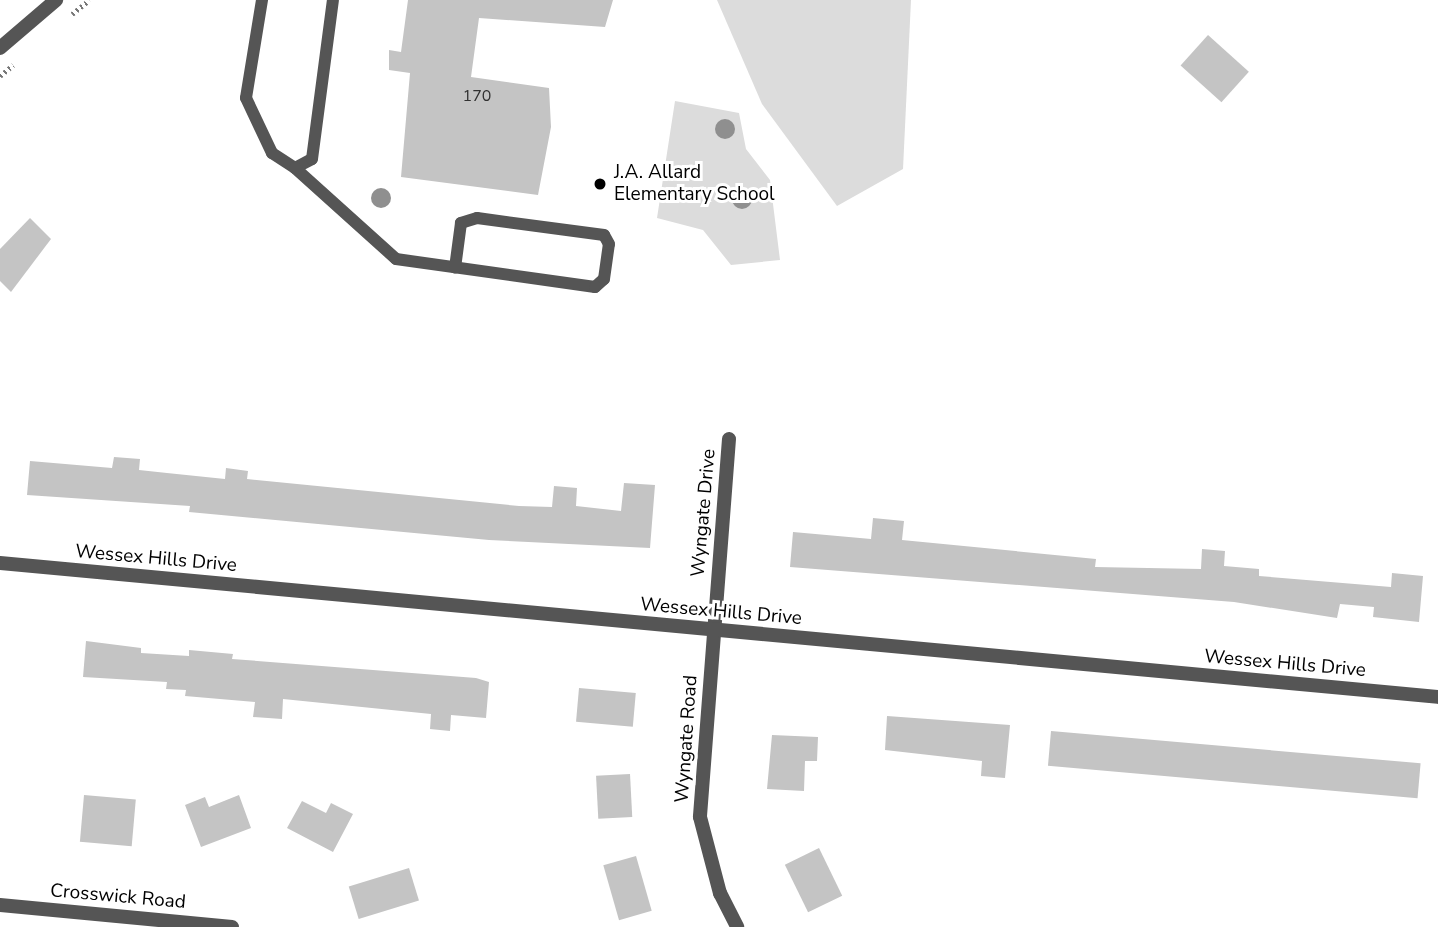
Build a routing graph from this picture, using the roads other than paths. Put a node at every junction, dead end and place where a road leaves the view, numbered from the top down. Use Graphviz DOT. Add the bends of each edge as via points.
graph roads {
  1 [pos="56,0"];
  2 [pos="262,0"];
  3 [pos="333,0"];
  4 [pos="0,48"];
  5 [pos="295,168"];
  6 [pos="455,268"];
  7 [pos="729,439"];
  8 [pos="0,563"];
  9 [pos="714,631"];
  10 [pos="1438,697"];
  11 [pos="0,905"];
  12 [pos="232,927"];
  13 [pos="737,927"];
  1 -- 4 [label="street"];
  2 -- 5 [label="lane" via="246,98 272,153"];
  3 -- 5 [label="lane" via="312,159"];
  5 -- 6 [label="lane" via="396,260"];
  6 -- 6 [label="lane" via="596,287 604,279 608,244 604,235 477,218 461,223"];
  7 -- 9 [label="street, Wyngate Drive"];
  8 -- 9 [label="street, Wessex Hills Drive"];
  9 -- 10 [label="street, Wessex Hills Drive"];
  9 -- 13 [label="street, Wyngate Road" via="700,817 720,893"];
  11 -- 12 [label="street, Crosswick Road"];
}
